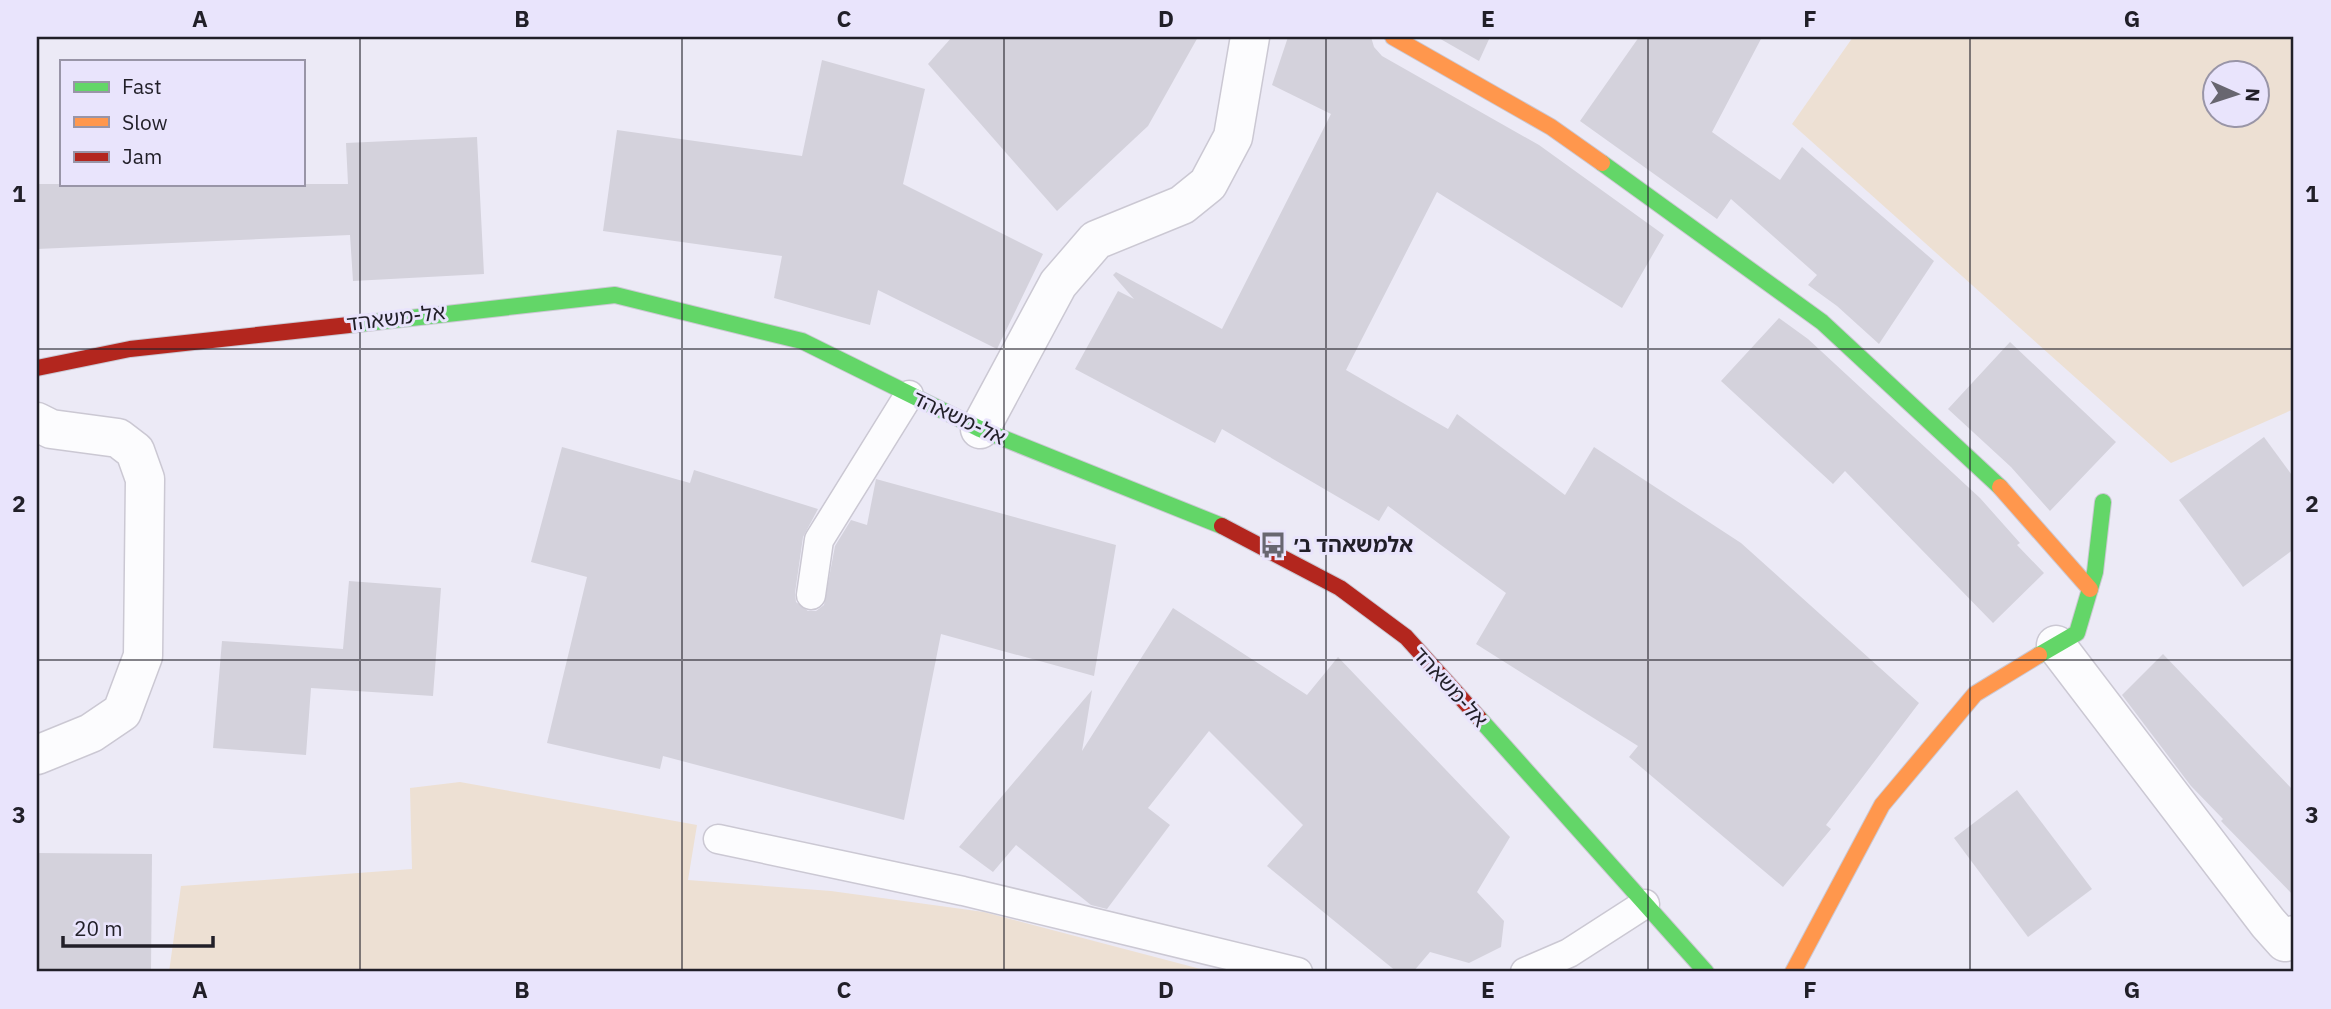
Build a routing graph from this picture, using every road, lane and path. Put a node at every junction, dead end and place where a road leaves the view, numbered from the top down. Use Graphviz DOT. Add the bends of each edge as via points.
graph roads {
  1 [pos="1250,37"];
  2 [pos="1392,37"];
  3 [pos="37,368"];
  4 [pos="909,395"];
  5 [pos="37,422"];
  6 [pos="980,429"];
  7 [pos="2103,502"];
  8 [pos="2090,589"];
  9 [pos="811,595"];
  10 [pos="2056,645"];
  11 [pos="37,754"];
  12 [pos="718,839"];
  13 [pos="1645,904"];
  14 [pos="2294,936"];
  15 [pos="1295,972"];
  16 [pos="1525,972"];
  17 [pos="1706,972"];
  18 [pos="1793,972"];
  1 -- 6 [label="street" via="1233,137 1208,184 1182,205 1096,240 1058,284"];
  2 -- 8 [label="street" via="1551,127 1822,322 1996,483"];
  3 -- 4 [label="street, אל-משאהד" via="130,349 615,295 802,341"];
  4 -- 6 [label="street, אל-משאהד"];
  4 -- 9 [label="lane" via="819,540"];
  5 -- 11 [label="street" via="51,429 118,438 135,451 145,479 143,656 122,712 91,733"];
  6 -- 13 [label="street, אל-משאהד" via="1229,529 1340,588 1406,637"];
  7 -- 8 [label="street"];
  8 -- 10 [label="street" via="2077,633"];
  10 -- 14 [label="street" via="2268,923 2285,942"];
  10 -- 18 [label="street" via="1975,694 1882,805"];
  12 -- 15 [label="lane" via="963,891"];
  13 -- 16 [label="lane" via="1569,953"];
  13 -- 17 [label="street, אל-משאהד"];
}
